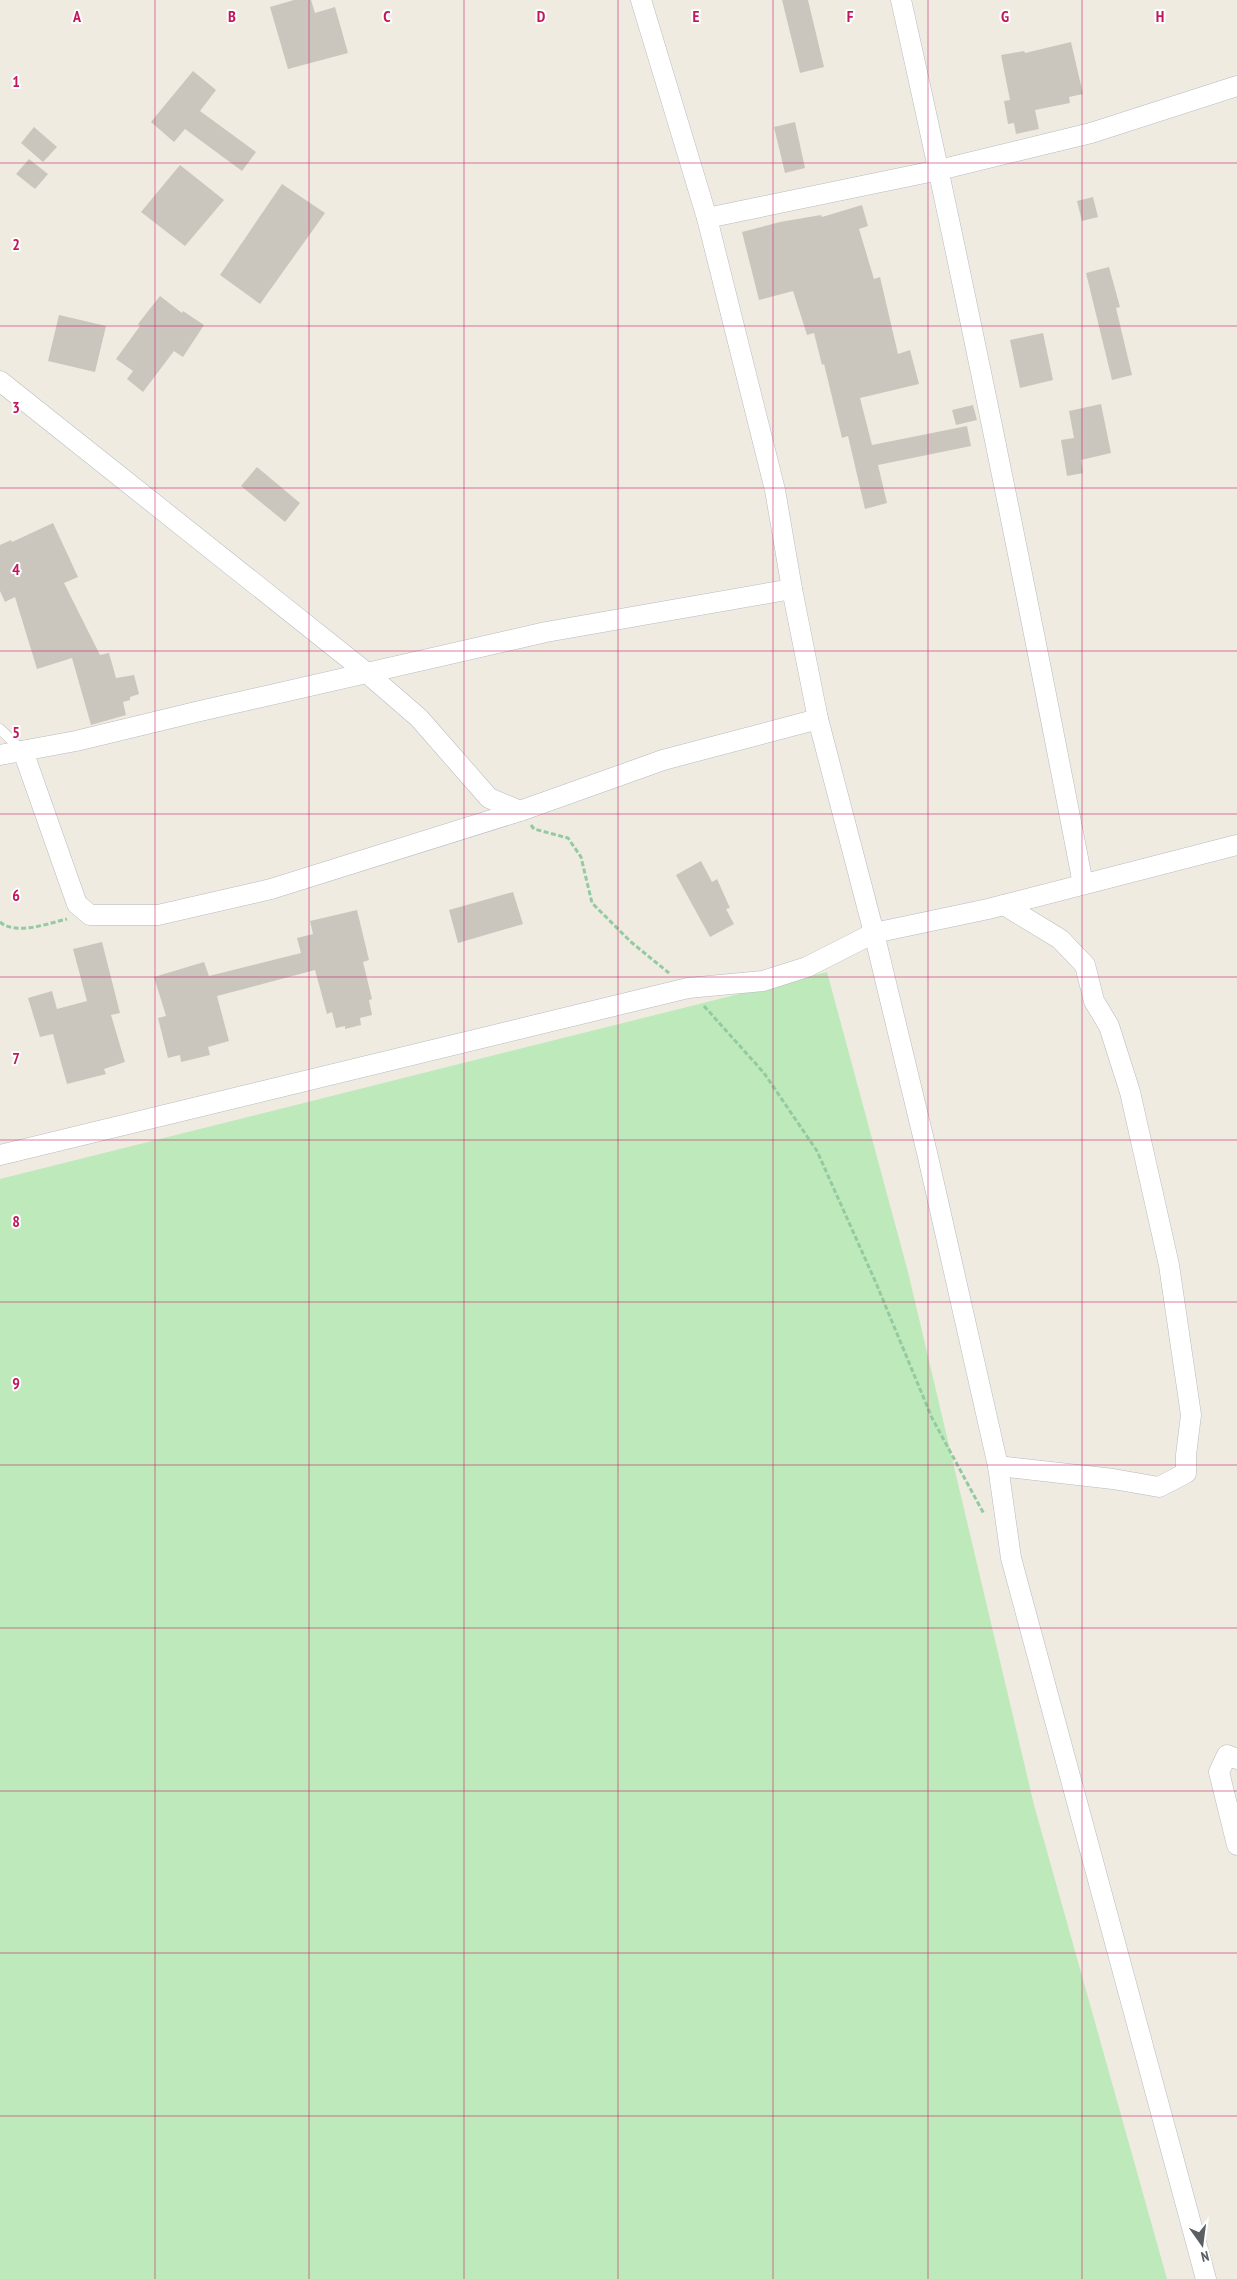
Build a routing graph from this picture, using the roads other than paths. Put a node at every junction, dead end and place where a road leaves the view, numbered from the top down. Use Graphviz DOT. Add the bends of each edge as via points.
graph roads {
  1 [pos="641,0"];
  2 [pos="901,0"];
  3 [pos="1237,86"];
  4 [pos="939,170"];
  5 [pos="707,218"];
  6 [pos="0,381"];
  7 [pos="792,589"];
  8 [pos="367,673"];
  9 [pos="818,720"];
  10 [pos="0,729"];
  11 [pos="22,751"];
  12 [pos="0,755"];
  13 [pos="520,811"];
  14 [pos="1237,845"];
  15 [pos="1083,884"];
  16 [pos="1004,905"];
  17 [pos="874,933"];
  18 [pos="0,1155"];
  19 [pos="998,1466"];
  20 [pos="1237,1759"];
  21 [pos="1237,1845"];
  22 [pos="1206,2279"];
  1 -- 5 [label="street"];
  2 -- 4 [label="street"];
  3 -- 4 [label="street" via="1091,133"];
  4 -- 5 [label="street"];
  4 -- 15 [label="street" via="1019,550"];
  5 -- 7 [label="street" via="775,490"];
  6 -- 8 [label="street"];
  7 -- 8 [label="street" via="546,632"];
  7 -- 9 [label="street"];
  8 -- 11 [label="street"];
  8 -- 13 [label="street" via="419,718 488,798"];
  9 -- 13 [label="street" via="663,760"];
  9 -- 17 [label="street"];
  10 -- 11 [label="lane"];
  11 -- 12 [label="street"];
  11 -- 13 [label="street" via="77,904 90,915 158,915 271,889"];
  14 -- 15 [label="street"];
  15 -- 16 [label="street"];
  16 -- 17 [label="street"];
  16 -- 19 [label="street" via="1060,939 1085,965 1094,1001 1109,1026 1130,1092 1169,1265 1191,1415 1186,1473 1159,1487"];
  17 -- 18 [label="street" via="807,967 763,981 688,988"];
  17 -- 19 [label="street"];
  19 -- 22 [label="street" via="1011,1558"];
  20 -- 21 [label="street" via="1227,1755 1219,1772"];
}
